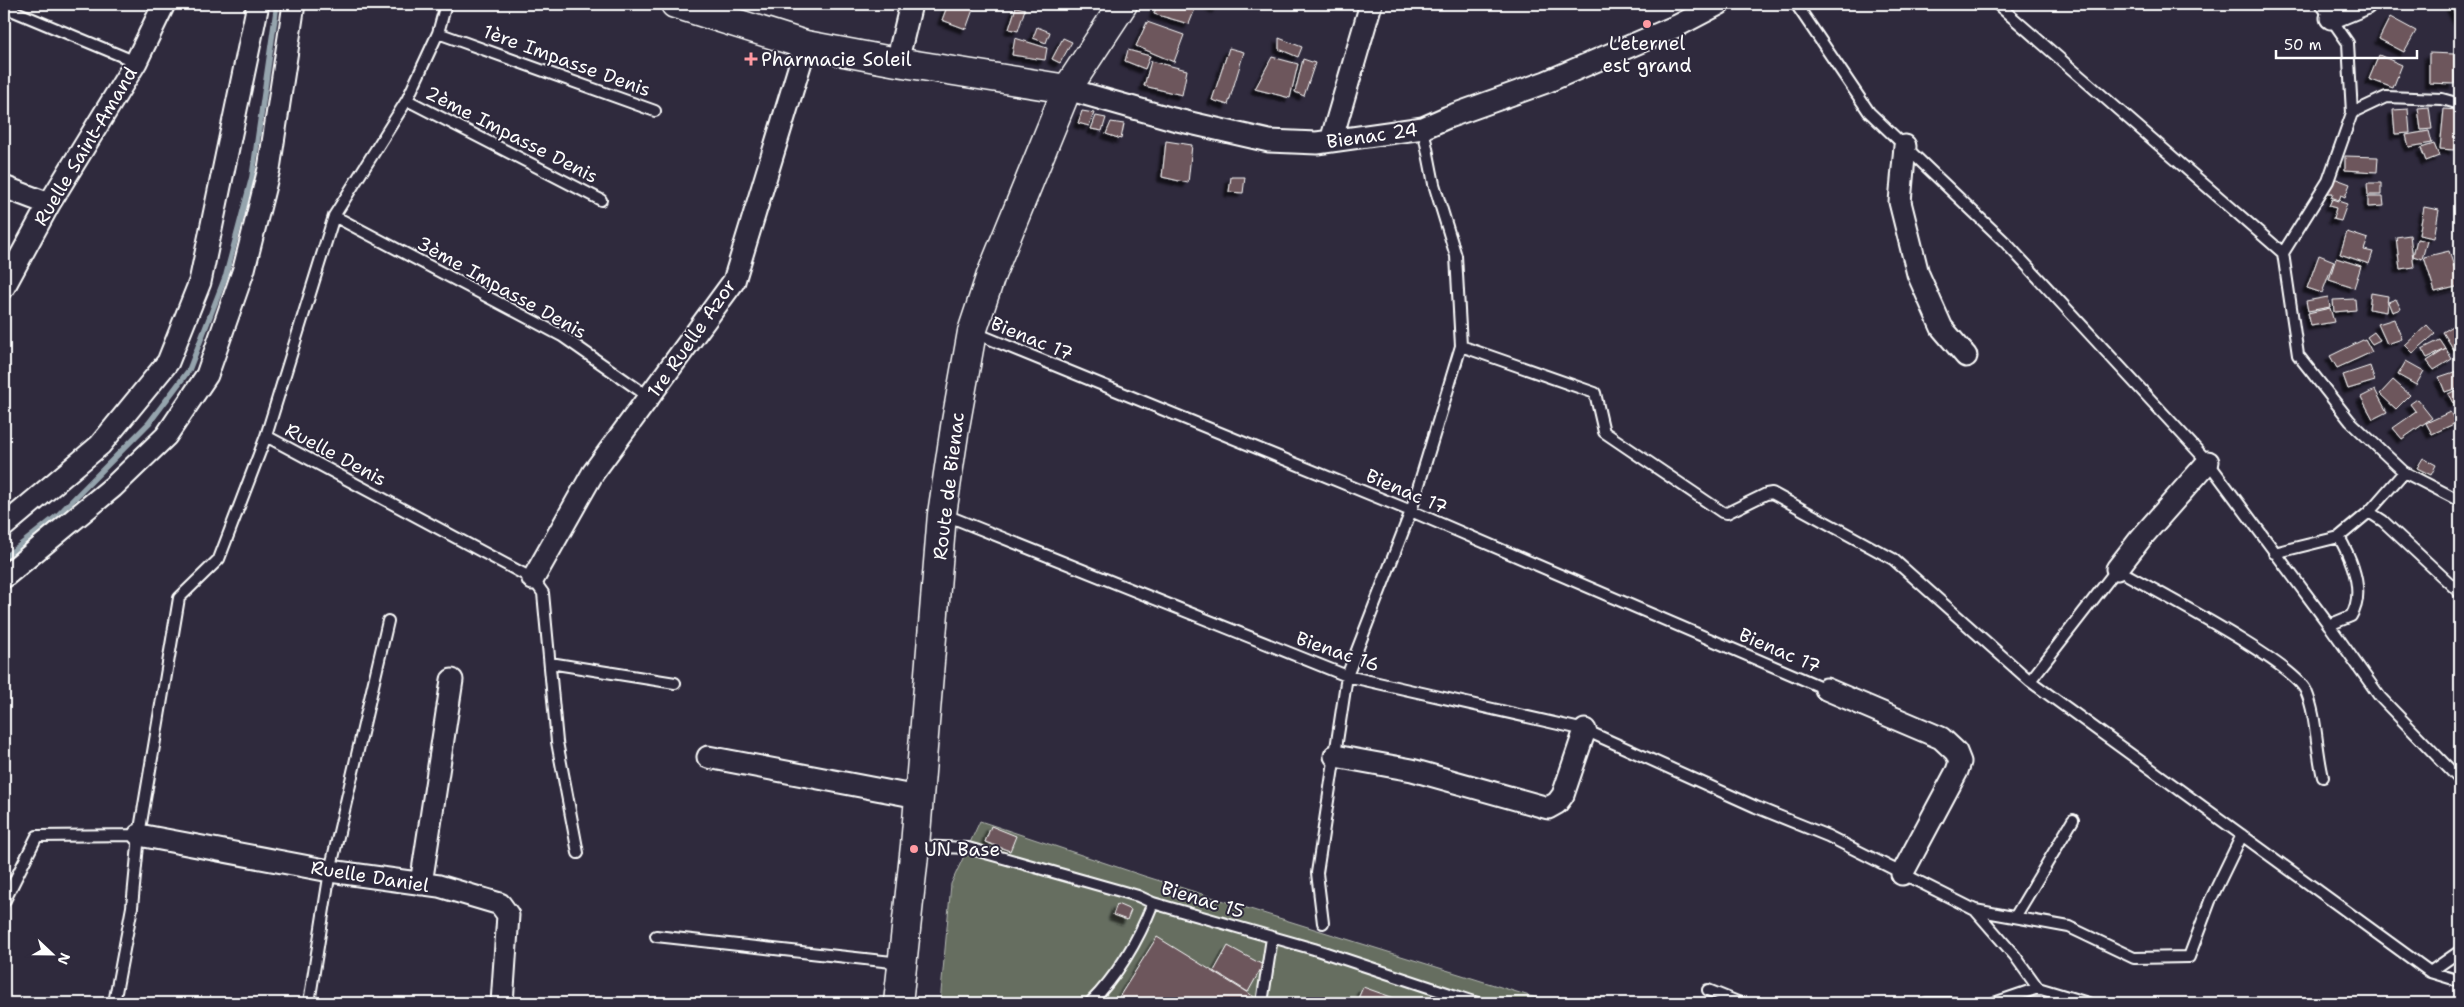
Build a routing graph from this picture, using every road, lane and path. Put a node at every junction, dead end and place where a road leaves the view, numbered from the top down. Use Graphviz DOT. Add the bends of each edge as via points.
graph roads {
  1 [pos="164,4"];
  2 [pos="258,4"];
  3 [pos="294,4"];
  4 [pos="446,4"];
  5 [pos="675,4"];
  6 [pos="911,4"];
  7 [pos="1123,4"];
  8 [pos="1370,4"];
  9 [pos="1796,4"];
  10 [pos="1996,4"];
  11 [pos="2365,4"];
  12 [pos="1708,5"];
  13 [pos="4,7"];
  14 [pos="2326,11"];
  15 [pos="438,33"];
  16 [pos="806,44"];
  17 [pos="136,62"];
  18 [pos="897,62"];
  19 [pos="1067,89"];
  20 [pos="407,100"];
  21 [pos="2460,104"];
  22 [pos="655,111"];
  23 [pos="2352,113"];
  24 [pos="1423,128"];
  25 [pos="1331,140"];
  26 [pos="1906,146"];
  27 [pos="4,187"];
  28 [pos="602,200"];
  29 [pos="49,204"];
  30 [pos="334,216"];
  31 [pos="2282,253"];
  32 [pos="4,287"];
  33 [pos="972,332"];
  34 [pos="1461,346"];
  35 [pos="1966,356"];
  36 [pos="649,397"];
  37 [pos="266,436"];
  38 [pos="2208,462"];
  39 [pos="2404,472"];
  40 [pos="2460,500"];
  41 [pos="1411,511"];
  42 [pos="2368,512"];
  43 [pos="942,514"];
  44 [pos="4,526"];
  45 [pos="2339,537"];
  46 [pos="2274,553"];
  47 [pos="2117,569"];
  48 [pos="4,577"];
  49 [pos="533,579"];
  50 [pos="2460,593"];
  51 [pos="388,621"];
  52 [pos="2329,624"];
  53 [pos="550,663"];
  54 [pos="1347,676"];
  55 [pos="452,680"];
  56 [pos="2030,681"];
  57 [pos="675,683"];
  58 [pos="1826,689"];
  59 [pos="1585,730"];
  60 [pos="1335,756"];
  61 [pos="708,757"];
  62 [pos="2322,777"];
  63 [pos="2460,780"];
  64 [pos="918,797"];
  65 [pos="2073,820"];
  66 [pos="139,835"];
  67 [pos="2242,835"];
  68 [pos="915,846"];
  69 [pos="578,852"];
  70 [pos="330,871"];
  71 [pos="1902,874"];
  72 [pos="422,884"];
  73 [pos="4,902"];
  74 [pos="1153,904"];
  75 [pos="1975,910"];
  76 [pos="2015,917"];
  77 [pos="1323,923"];
  78 [pos="656,936"];
  79 [pos="1272,938"];
  80 [pos="2460,951"];
  81 [pos="902,963"];
  82 [pos="2430,972"];
  83 [pos="2460,981"];
  84 [pos="2038,988"];
  85 [pos="1708,990"];
  86 [pos="114,1003"];
  87 [pos="309,1003"];
  88 [pos="502,1003"];
  89 [pos="898,1003"];
  90 [pos="1090,1003"];
  91 [pos="1262,1003"];
  92 [pos="1478,1003"];
  93 [pos="1740,1003"];
  94 [pos="1926,1003"];
  95 [pos="1962,1003"];
  96 [pos="1994,1003"];
  97 [pos="2088,1003"];
  1 -- 17 [label="street, Ruelle Saint-Amand"];
  2 -- 44 [label="street" via="200,282 168,362 100,444"];
  3 -- 48 [label="street" via="269,169 244,269 207,375 166,436 113,487"];
  4 -- 15 [label="lane, Ruelle Denis"];
  5 -- 16 [label="main road"];
  6 -- 18 [label="street"];
  7 -- 19 [label="main road, Route de Bienac"];
  8 -- 25 [label="street"];
  9 -- 26 [label="lane" via="1869,112"];
  10 -- 31 [label="lane"];
  11 -- 14 [label="street"];
  12 -- 24 [label="street, Bienac 24" via="1676,26 1546,82"];
  13 -- 17 [label="lane"];
  14 -- 23 [label="lane" via="2348,43"];
  15 -- 20 [label="lane, Ruelle Denis"];
  15 -- 22 [label="lane, 1ère Impasse Denis"];
  16 -- 18 [label="main road"];
  16 -- 36 [label="street, 1re Ruelle Azor" via="734,281"];
  17 -- 29 [label="street, Ruelle Saint-Amand"];
  18 -- 19 [label="main road"];
  19 -- 25 [label="street, Bienac 24" via="1173,119 1269,141 1317,143"];
  19 -- 33 [label="main road, Route de Bienac" via="1001,250"];
  20 -- 28 [label="lane, 2ème Impasse Denis"];
  20 -- 30 [label="lane, Ruelle Denis"];
  21 -- 23 [label="lane" via="2442,99 2386,97"];
  23 -- 31 [label="lane" via="2328,181"];
  24 -- 25 [label="street, Bienac 24"];
  24 -- 34 [label="lane" via="1434,184 1456,256"];
  26 -- 35 [label="street" via="1900,202 1918,274 1942,328"];
  26 -- 38 [label="lane" via="2005,242"];
  27 -- 29 [label="street"];
  29 -- 32 [label="street, Ruelle Saint-Amand"];
  30 -- 36 [label="lane, 3ème Impasse Denis" via="562,336"];
  30 -- 37 [label="lane, Ruelle Denis"];
  31 -- 39 [label="lane" via="2298,355 2350,421"];
  33 -- 41 [label="lane, Bienac 17"];
  33 -- 43 [label="main road, Route de Bienac"];
  34 -- 41 [label="lane"];
  34 -- 56 [label="lane" via="1595,393 1604,432 1722,512 1727,513 1772,493 1893,559"];
  36 -- 49 [label="street, 1re Ruelle Azor" via="593,473"];
  37 -- 49 [label="lane, Ruelle Denis"];
  37 -- 66 [label="lane" via="219,559 179,598"];
  38 -- 46 [label="lane"];
  38 -- 47 [label="street"];
  39 -- 40 [label="lane"];
  39 -- 42 [label="lane"];
  41 -- 54 [label="lane"];
  41 -- 58 [label="lane, Bienac 17"];
  42 -- 45 [label="lane"];
  42 -- 50 [label="lane" via="2383,521"];
  43 -- 54 [label="lane, Bienac 16"];
  43 -- 64 [label="main road, Route de Bienac"];
  45 -- 46 [label="lane"];
  45 -- 52 [label="lane" via="2355,576 2358,599 2351,616"];
  46 -- 52 [label="lane"];
  47 -- 56 [label="lane"];
  47 -- 62 [label="lane" via="2260,652 2293,675 2305,690"];
  49 -- 53 [label="lane" via="543,593"];
  51 -- 70 [label="lane"];
  52 -- 63 [label="lane" via="2380,697"];
  53 -- 57 [label="lane"];
  53 -- 69 [label="lane" via="557,742"];
  54 -- 59 [label="lane, Bienac 16"];
  54 -- 60 [label="lane"];
  55 -- 72 [label="street"];
  56 -- 67 [label="lane"];
  58 -- 71 [label="street" via="1941,738 1956,752 1960,762 1957,771"];
  59 -- 60 [label="street" via="1563,795 1558,803 1548,808 1412,770"];
  59 -- 71 [label="lane, Bienac 16" via="1828,836"];
  60 -- 77 [label="lane" via="1317,873"];
  61 -- 64 [label="street"];
  64 -- 68 [label="main road, Route de Bienac"];
  65 -- 76 [label="lane"];
  66 -- 70 [label="street, Ruelle Daniel"];
  66 -- 73 [label="lane" via="37,836"];
  66 -- 86 [label="lane" via="132,908"];
  67 -- 76 [label="lane" via="2210,901 2189,958 2134,958 2069,927"];
  67 -- 82 [label="lane"];
  68 -- 74 [label="lane, Bienac 15" via="968,848 1138,896"];
  68 -- 81 [label="main road, Route de Bienac"];
  70 -- 72 [label="street, Ruelle Daniel"];
  70 -- 87 [label="lane"];
  71 -- 75 [label="lane, Bienac 16"];
  72 -- 88 [label="street, Ruelle Daniel" via="492,901 500,904 508,915"];
  74 -- 79 [label="lane, Bienac 15"];
  74 -- 90 [label="lane" via="1126,958 1109,984"];
  75 -- 76 [label="lane"];
  75 -- 84 [label="lane"];
  78 -- 81 [label="lane"];
  79 -- 91 [label="lane"];
  79 -- 92 [label="lane, Bienac 15"];
  80 -- 82 [label="lane"];
  81 -- 89 [label="main road, Route de Bienac"];
  82 -- 83 [label="lane"];
  84 -- 96 [label="lane"];
  84 -- 97 [label="lane"];
  85 -- 93 [label="lane"];
  94 -- 95 [label="lane"];
}
